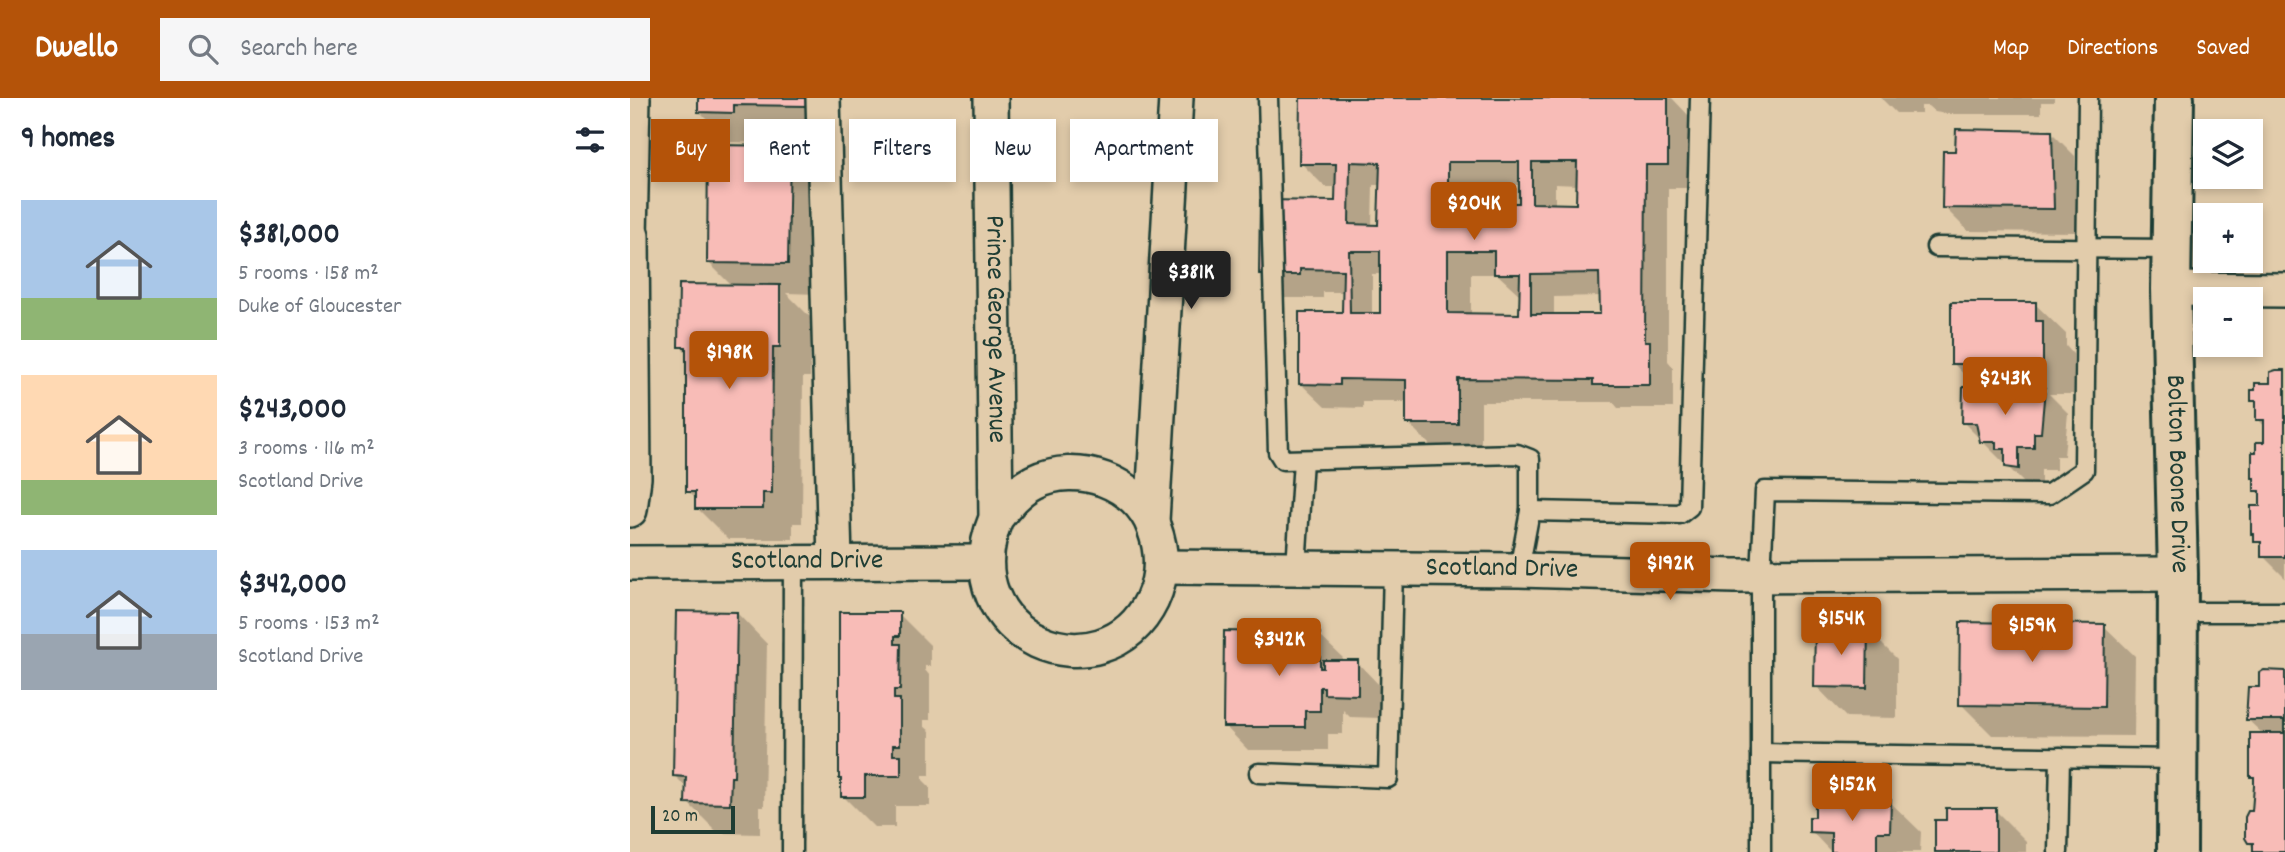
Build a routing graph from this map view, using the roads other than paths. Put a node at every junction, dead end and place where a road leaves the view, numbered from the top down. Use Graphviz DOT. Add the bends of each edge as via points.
graph roads {
  1 [pos="633,98"];
  2 [pos="823,98"];
  3 [pos="991,98"];
  4 [pos="1176,98"];
  5 [pos="1268,98"];
  6 [pos="1700,98"];
  7 [pos="2088,98"];
  8 [pos="2174,98"];
  9 [pos="631,236"];
  10 [pos="1936,247"];
  11 [pos="2087,247"];
  12 [pos="2171,249"];
  13 [pos="2171,289"];
  14 [pos="2285,290"];
  15 [pos="1303,460"];
  16 [pos="630,510"];
  17 [pos="1530,511"];
  18 [pos="996,518"];
  19 [pos="1152,521"];
  20 [pos="793,562"];
  21 [pos="835,562"];
  22 [pos="984,562"];
  23 [pos="630,563"];
  24 [pos="1161,566"];
  25 [pos="1296,566"];
  26 [pos="1394,568"];
  27 [pos="1519,570"];
  28 [pos="2178,574"];
  29 [pos="1760,576"];
  30 [pos="2178,612"];
  31 [pos="2285,612"];
  32 [pos="1761,752"];
  33 [pos="2060,757"];
  34 [pos="2177,759"];
  35 [pos="1259,773"];
  36 [pos="792,852"];
  37 [pos="1761,852"];
  38 [pos="2058,852"];
  39 [pos="2177,852"];
  1 -- 9 [label="street"];
  2 -- 21 [label="street"];
  3 -- 18 [label="street, Prince George Avenue"];
  4 -- 19 [label="street"];
  5 -- 15 [label="lane" via="1275,429 1283,460"];
  6 -- 17 [label="lane" via="1689,507 1680,514"];
  7 -- 11 [label="lane"];
  8 -- 12 [label="street, Bolton Boone Drive"];
  9 -- 16 [label="street" via="634,478"];
  10 -- 11 [label="lane"];
  11 -- 12 [label="lane"];
  11 -- 29 [label="lane" via="2084,470 2049,495 1765,491"];
  12 -- 13 [label="street, Bolton Boone Drive"];
  13 -- 14 [label="street"];
  13 -- 28 [label="street, Bolton Boone Drive"];
  15 -- 17 [label="lane" via="1517,454 1530,459"];
  15 -- 25 [label="lane"];
  17 -- 27 [label="lane"];
  18 -- 19 [label="street" via="1013,497 1035,481 1061,474 1088,474 1114,483 1135,499"];
  18 -- 22 [label="street"];
  19 -- 24 [label="street"];
  20 -- 21 [label="street, Scotland Drive"];
  20 -- 23 [label="street, Scotland Drive"];
  20 -- 36 [label="lane"];
  21 -- 22 [label="street, Scotland Drive"];
  22 -- 24 [label="street" via="992,595 1010,623 1038,642 1071,649 1104,643 1133,626 1157,588"];
  24 -- 25 [label="street, Scotland Drive"];
  25 -- 26 [label="street, Scotland Drive"];
  26 -- 27 [label="street, Scotland Drive"];
  26 -- 35 [label="lane" via="1388,778"];
  27 -- 29 [label="street, Scotland Drive"];
  28 -- 29 [label="street, Scotland Drive"];
  28 -- 30 [label="street, Bolton Boone Drive"];
  29 -- 32 [label="lane"];
  30 -- 31 [label="lane"];
  30 -- 34 [label="street, Bolton Boone Drive"];
  32 -- 33 [label="lane"];
  32 -- 37 [label="lane"];
  33 -- 34 [label="lane"];
  33 -- 38 [label="lane"];
  34 -- 39 [label="street, Bolton Boone Drive"];
}
